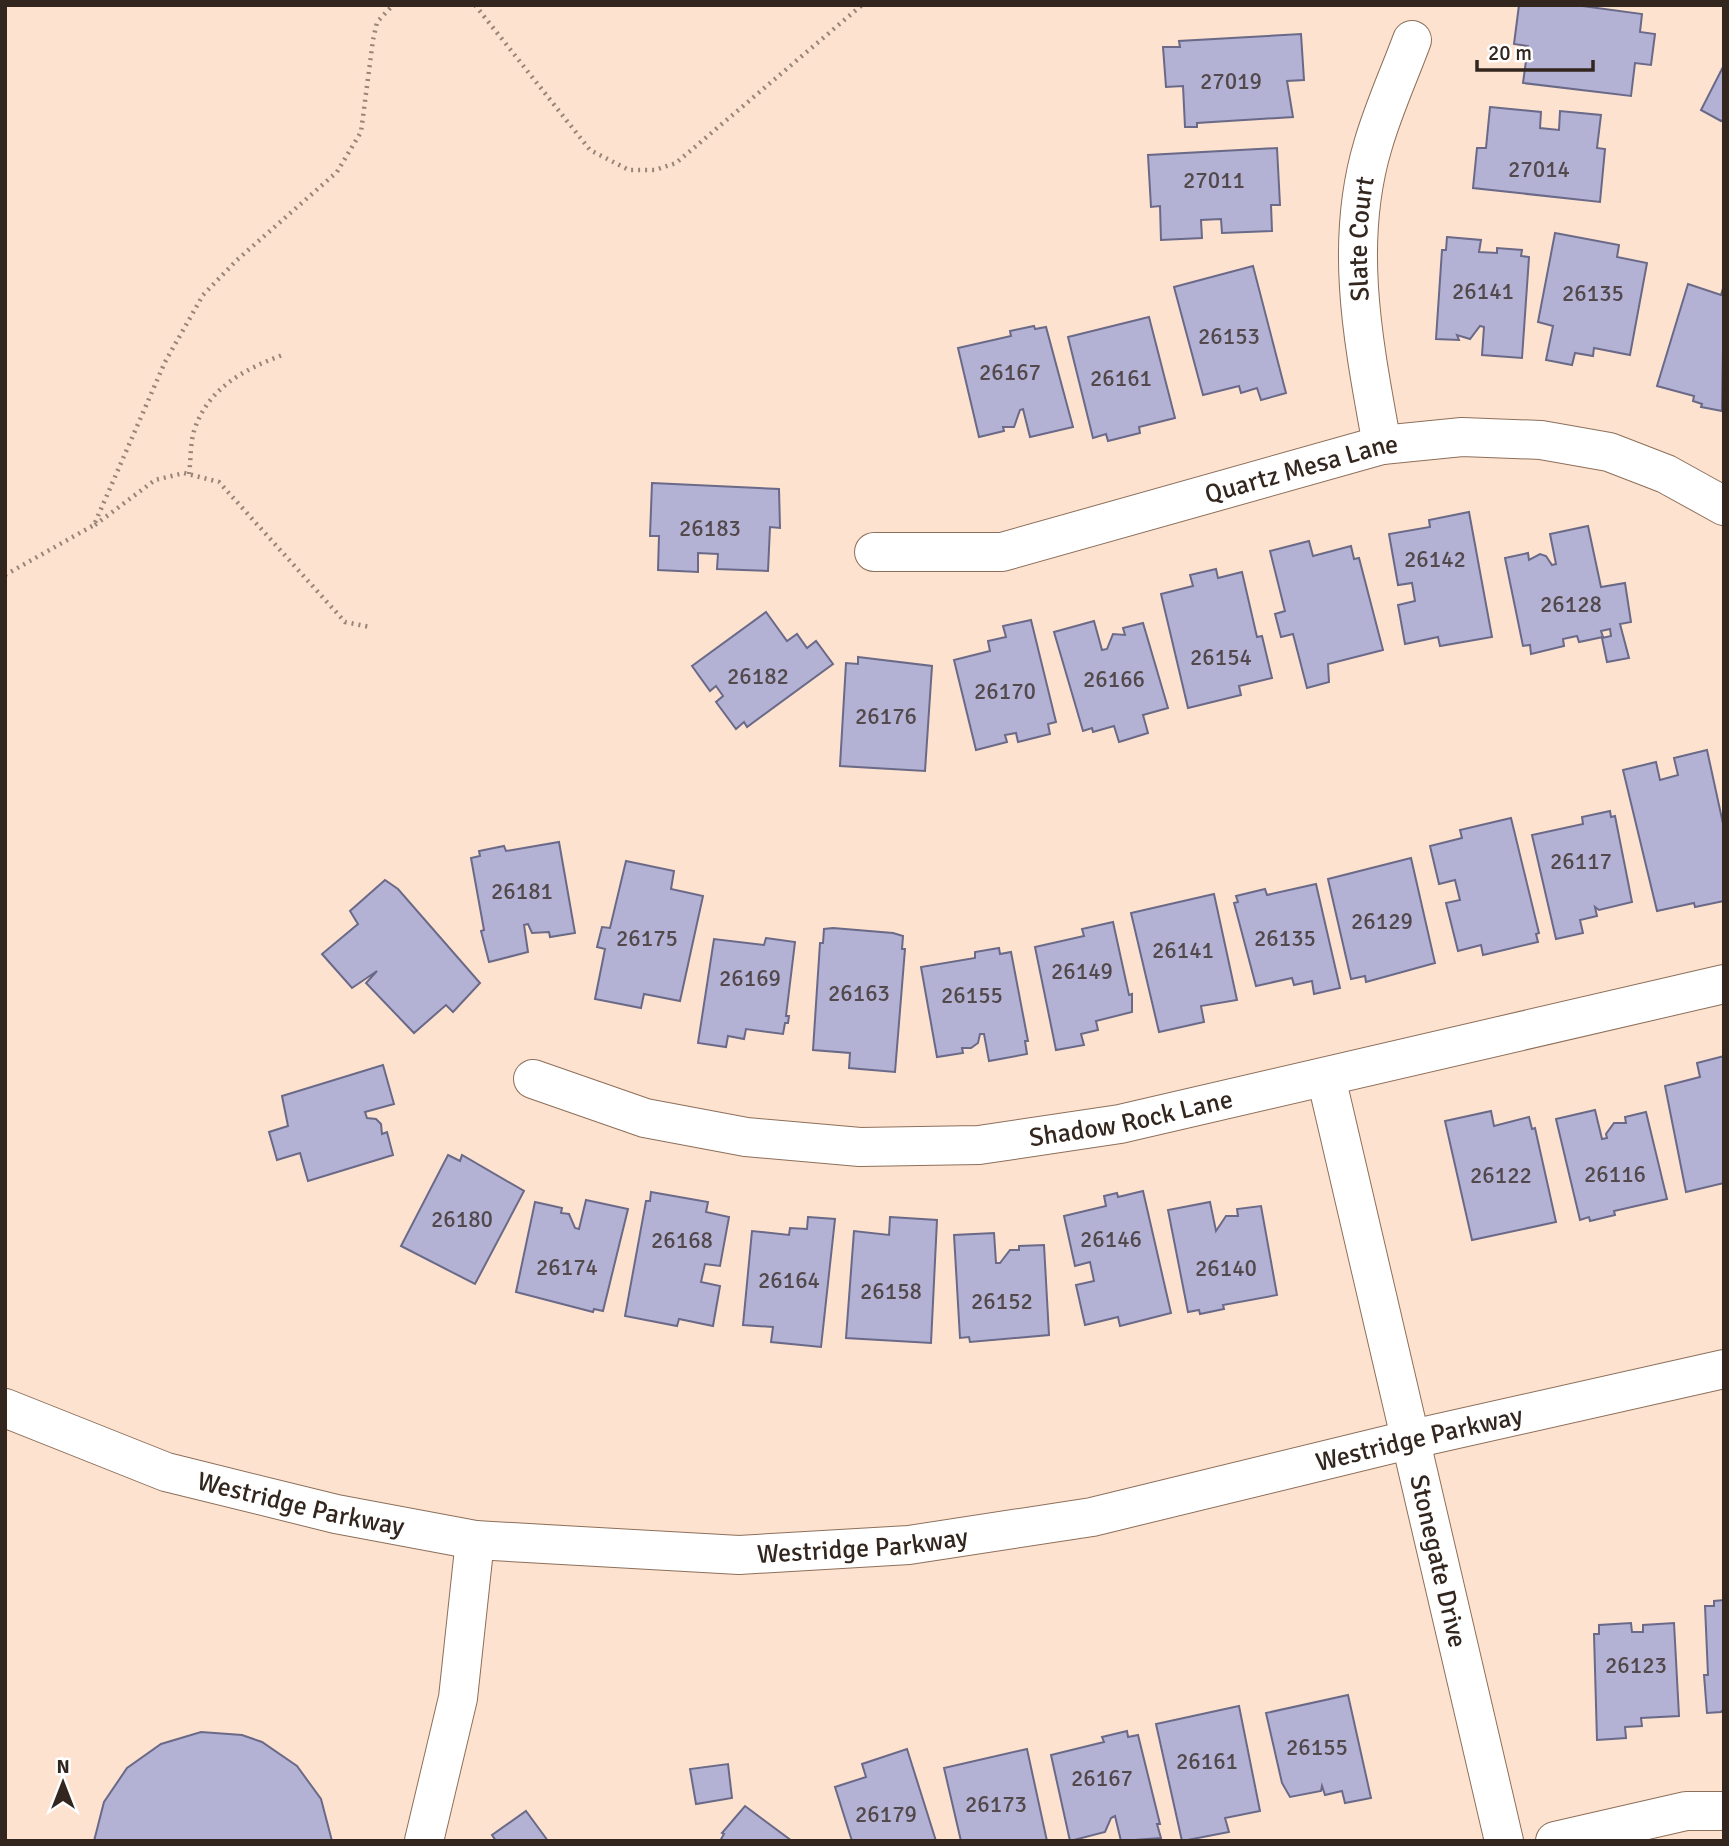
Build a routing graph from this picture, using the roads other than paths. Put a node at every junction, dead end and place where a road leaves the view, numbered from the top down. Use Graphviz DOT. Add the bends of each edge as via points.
graph roads {
  1 [pos="1412,40"];
  2 [pos="1382,445"];
  3 [pos="1724,506"];
  4 [pos="874,552"];
  5 [pos="1724,984"];
  6 [pos="1326,1077"];
  7 [pos="533,1079"];
  8 [pos="1724,1370"];
  9 [pos="5,1408"];
  10 [pos="1408,1440"];
  11 [pos="475,1540"];
  12 [pos="1724,1811"];
  13 [pos="424,1841"];
  14 [pos="1504,1841"];
  15 [pos="1555,1841"];
  1 -- 2 [label="street, Slate Court" via="1372,146 1359,211 1356,268 1362,337"];
  2 -- 3 [label="street, Quartz Mesa Lane" via="1462,437 1541,440 1609,452 1666,474"];
  2 -- 4 [label="street, Quartz Mesa Lane" via="1002,552"];
  5 -- 6 [label="street, Shadow Rock Lane"];
  6 -- 7 [label="street, Shadow Rock Lane" via="1120,1124 979,1145 860,1147 746,1137 645,1118"];
  6 -- 10 [label="street, Stonegate Drive"];
  8 -- 10 [label="street, Westridge Parkway"];
  9 -- 11 [label="street, Westridge Parkway" via="166,1472 336,1514"];
  10 -- 11 [label="street, Westridge Parkway" via="1092,1517 909,1545 739,1555"];
  10 -- 14 [label="street, Stonegate Drive"];
  11 -- 13 [label="street" via="458,1698"];
  12 -- 15 [label="street" via="1686,1811"];
}
